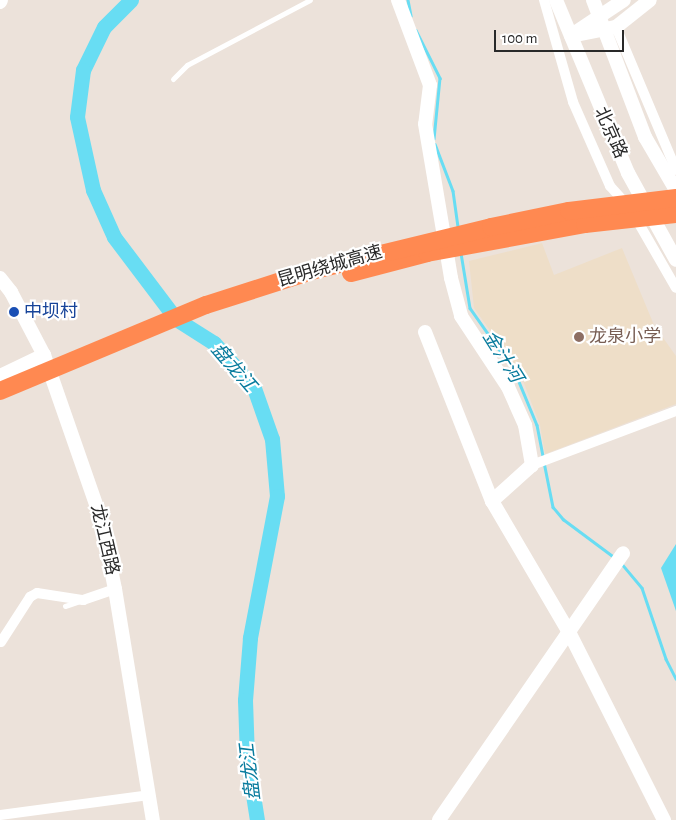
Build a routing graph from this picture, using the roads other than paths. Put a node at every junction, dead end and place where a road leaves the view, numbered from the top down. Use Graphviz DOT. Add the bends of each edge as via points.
graph roads {
  1 [pos="310,0"];
  2 [pos="398,0"];
  3 [pos="544,0"];
  4 [pos="556,0"];
  5 [pos="593,0"];
  6 [pos="624,0"];
  7 [pos="650,0"];
  8 [pos="598,16"];
  9 [pos="610,29"];
  10 [pos="571,36"];
  11 [pos="173,79"];
  12 [pos="676,170"];
  13 [pos="676,190"];
  14 [pos="676,198"];
  15 [pos="676,214"];
  16 [pos="676,260"];
  17 [pos="0,278"];
  18 [pos="676,288"];
  19 [pos="425,332"];
  20 [pos="44,355"];
  21 [pos="0,376"];
  22 [pos="0,391"];
  23 [pos="0,398"];
  24 [pos="676,411"];
  25 [pos="532,465"];
  26 [pos="492,501"];
  27 [pos="623,553"];
  28 [pos="116,589"];
  29 [pos="82,600"];
  30 [pos="66,606"];
  31 [pos="569,632"];
  32 [pos="1,642"];
  33 [pos="150,795"];
  34 [pos="0,815"];
  35 [pos="153,820"];
  36 [pos="439,820"];
  37 [pos="664,820"];
  1 -- 11 [label="lane" via="187,65"];
  2 -- 25 [label="street" via="430,85 425,124 451,278 461,316 508,387 525,425"];
  3 -- 18 [label="street" via="573,102 610,186 630,208"];
  4 -- 10 [label="street, 北京路"];
  5 -- 8 [label="street, 北京路"];
  6 -- 8 [label="street"];
  7 -- 9 [label="street"];
  8 -- 9 [label="street, 北京路"];
  8 -- 10 [label="street"];
  9 -- 10 [label="street"];
  9 -- 12 [label="street"];
  9 -- 13 [label="street, 北京路" via="645,137"];
  10 -- 16 [label="street, 北京路" via="628,173"];
  14 -- 22 [label="highway, 昆明绕城高速" via="569,211 315,270 197,308"];
  15 -- 23 [label="highway, 昆明绕城高速" via="585,224 427,253 310,283 203,316"];
  17 -- 20 [label="street, 龙江西路" via="11,292"];
  19 -- 26 [label="street"];
  20 -- 21 [label="street"];
  20 -- 28 [label="street, 龙江西路" via="100,516"];
  24 -- 25 [label="street"];
  25 -- 26 [label="street"];
  26 -- 31 [label="street"];
  27 -- 31 [label="street"];
  28 -- 29 [label="street"];
  28 -- 33 [label="street, 龙江西路"];
  29 -- 30 [label="lane"];
  29 -- 32 [label="street" via="36,593 30,597"];
  31 -- 36 [label="street"];
  31 -- 37 [label="street"];
  33 -- 34 [label="street"];
  33 -- 35 [label="street, 龙江西路"];
}
